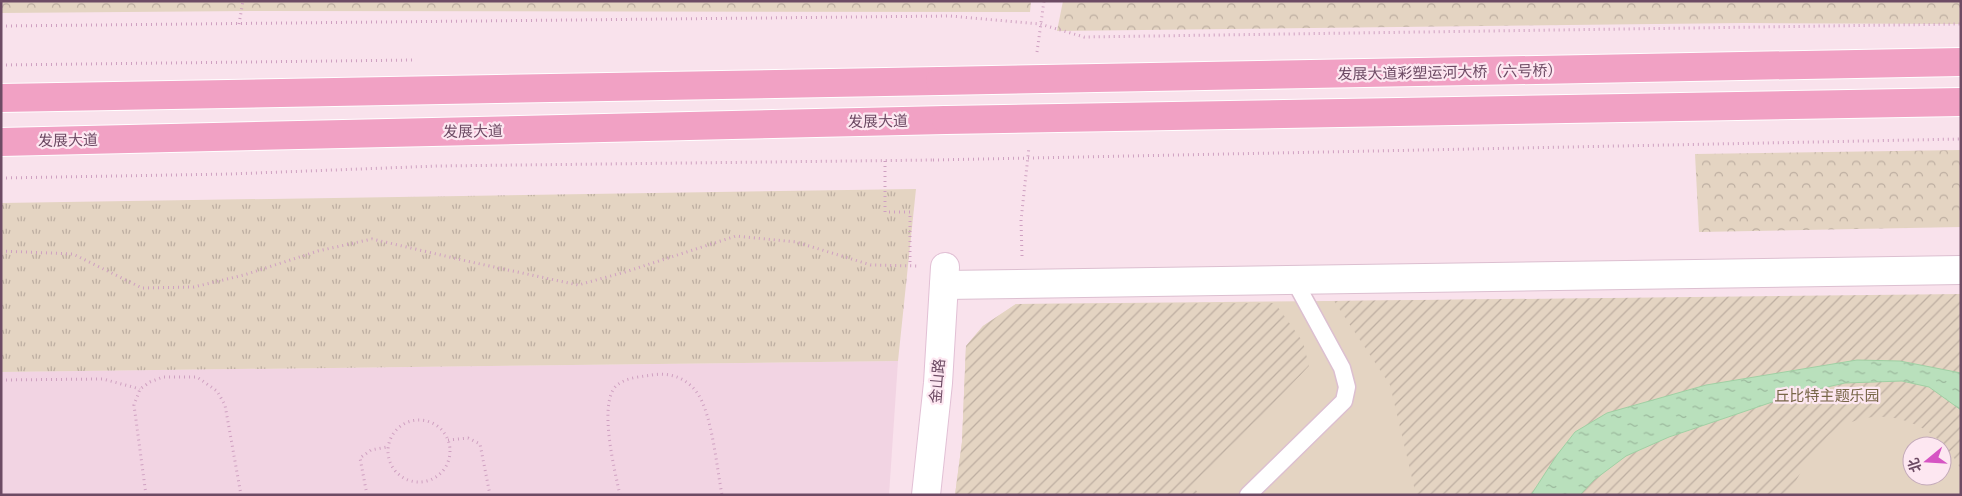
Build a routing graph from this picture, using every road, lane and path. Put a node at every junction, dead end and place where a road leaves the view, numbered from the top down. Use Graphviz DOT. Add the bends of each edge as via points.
graph roads {
  1 [pos="244,1"];
  2 [pos="239,24"];
  3 [pos="1961,24"];
  4 [pos="1,26"];
  5 [pos="1961,62"];
  6 [pos="1,98"];
  7 [pos="1961,102"];
  8 [pos="1961,140"];
  9 [pos="1,142"];
  10 [pos="885,160"];
  11 [pos="1,178"];
  12 [pos="1,251"];
  13 [pos="910,266"];
  14 [pos="1961,270"];
  15 [pos="944,276"];
  16 [pos="1294,280"];
  17 [pos="1,380"];
  18 [pos="140,389"];
  19 [pos="448,440"];
  20 [pos="387,447"];
  21 [pos="146,495"];
  22 [pos="241,495"];
  23 [pos="367,495"];
  24 [pos="490,495"];
  25 [pos="620,495"];
  26 [pos="722,495"];
  27 [pos="926,495"];
  28 [pos="1248,495"];
  1 -- 2 [label="path"];
  2 -- 3 [label="path" via="950,16 1040,24 1084,37"];
  2 -- 4 [label="path"];
  5 -- 6 [label="main road, 发展大道彩塑运河大桥（六号桥）, bridge"];
  7 -- 9 [label="main road, 发展大道, bridge" via="946,120"];
  8 -- 10 [label="path, bridge"];
  10 -- 11 [label="path" via="448,166"];
  10 -- 13 [label="path" via="885,212 910,212"];
  12 -- 13 [label="path" via="73,254 142,288 194,287 244,275 318,250 372,239 578,285 736,236 796,242 871,266"];
  13 -- 15 [label="path"];
  14 -- 16 [label="street"];
  15 -- 16 [label="street"];
  15 -- 27 [label="street, 金山路" via="938,383"];
  16 -- 28 [label="lane" via="1342,368 1347,387 1344,401"];
  17 -- 18 [label="path" via="103,379"];
  18 -- 21 [label="path" via="134,405"];
  18 -- 22 [label="path" via="163,378 197,377 217,391 225,405"];
  19 -- 20 [label="path" via="435,424 415,419 396,428"];
  19 -- 20 [label="path" via="450,450 444,470 422,482 398,475 391,467"];
  19 -- 24 [label="path" via="468,438 480,444"];
  20 -- 23 [label="path" via="371,450 360,458"];
  25 -- 26 [label="path" via="607,430 609,404 615,387 630,378 664,373 683,379 699,395 708,418"];
}
